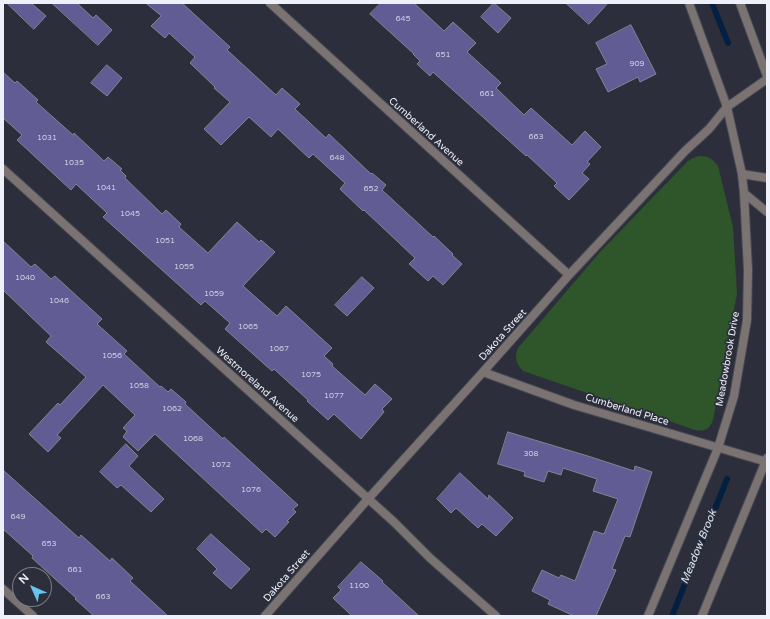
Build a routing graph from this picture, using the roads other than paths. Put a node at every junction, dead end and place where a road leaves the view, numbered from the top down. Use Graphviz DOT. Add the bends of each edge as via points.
graph roads {
  1 [pos="270,3"];
  2 [pos="689,3"];
  3 [pos="740,3"];
  4 [pos="767,76"];
  5 [pos="767,79"];
  6 [pos="727,107"];
  7 [pos="3,169"];
  8 [pos="742,174"];
  9 [pos="767,178"];
  10 [pos="744,193"];
  11 [pos="767,212"];
  12 [pos="569,275"];
  13 [pos="483,372"];
  14 [pos="718,448"];
  15 [pos="767,461"];
  16 [pos="368,499"];
  17 [pos="3,589"];
  18 [pos="33,616"];
  19 [pos="265,616"];
  20 [pos="496,616"];
  21 [pos="648,616"];
  22 [pos="702,616"];
  1 -- 12 [label="street, Cumberland Avenue"];
  2 -- 6 [label="street, Meadowbrook Drive"];
  3 -- 4 [label="street"];
  5 -- 6 [label="street, Dakota Street"];
  6 -- 8 [label="street, Meadowbrook Drive"];
  6 -- 12 [label="street, Dakota Street"];
  7 -- 16 [label="street, Westmoreland Avenue"];
  8 -- 9 [label="street"];
  8 -- 10 [label="street, Meadowbrook Drive"];
  10 -- 11 [label="street"];
  10 -- 14 [label="street, Meadowbrook Drive" via="748,270 747,320 734,396"];
  12 -- 13 [label="street, Dakota Street"];
  13 -- 14 [label="street, Cumberland Place" via="574,404"];
  13 -- 16 [label="street, Dakota Street"];
  14 -- 15 [label="street, Cumberland Place"];
  14 -- 21 [label="street, Meadowbrook Drive"];
  15 -- 22 [label="street"];
  16 -- 19 [label="street, Dakota Street"];
  16 -- 20 [label="street, Westmoreland Avenue"];
  17 -- 18 [label="street"];
}
